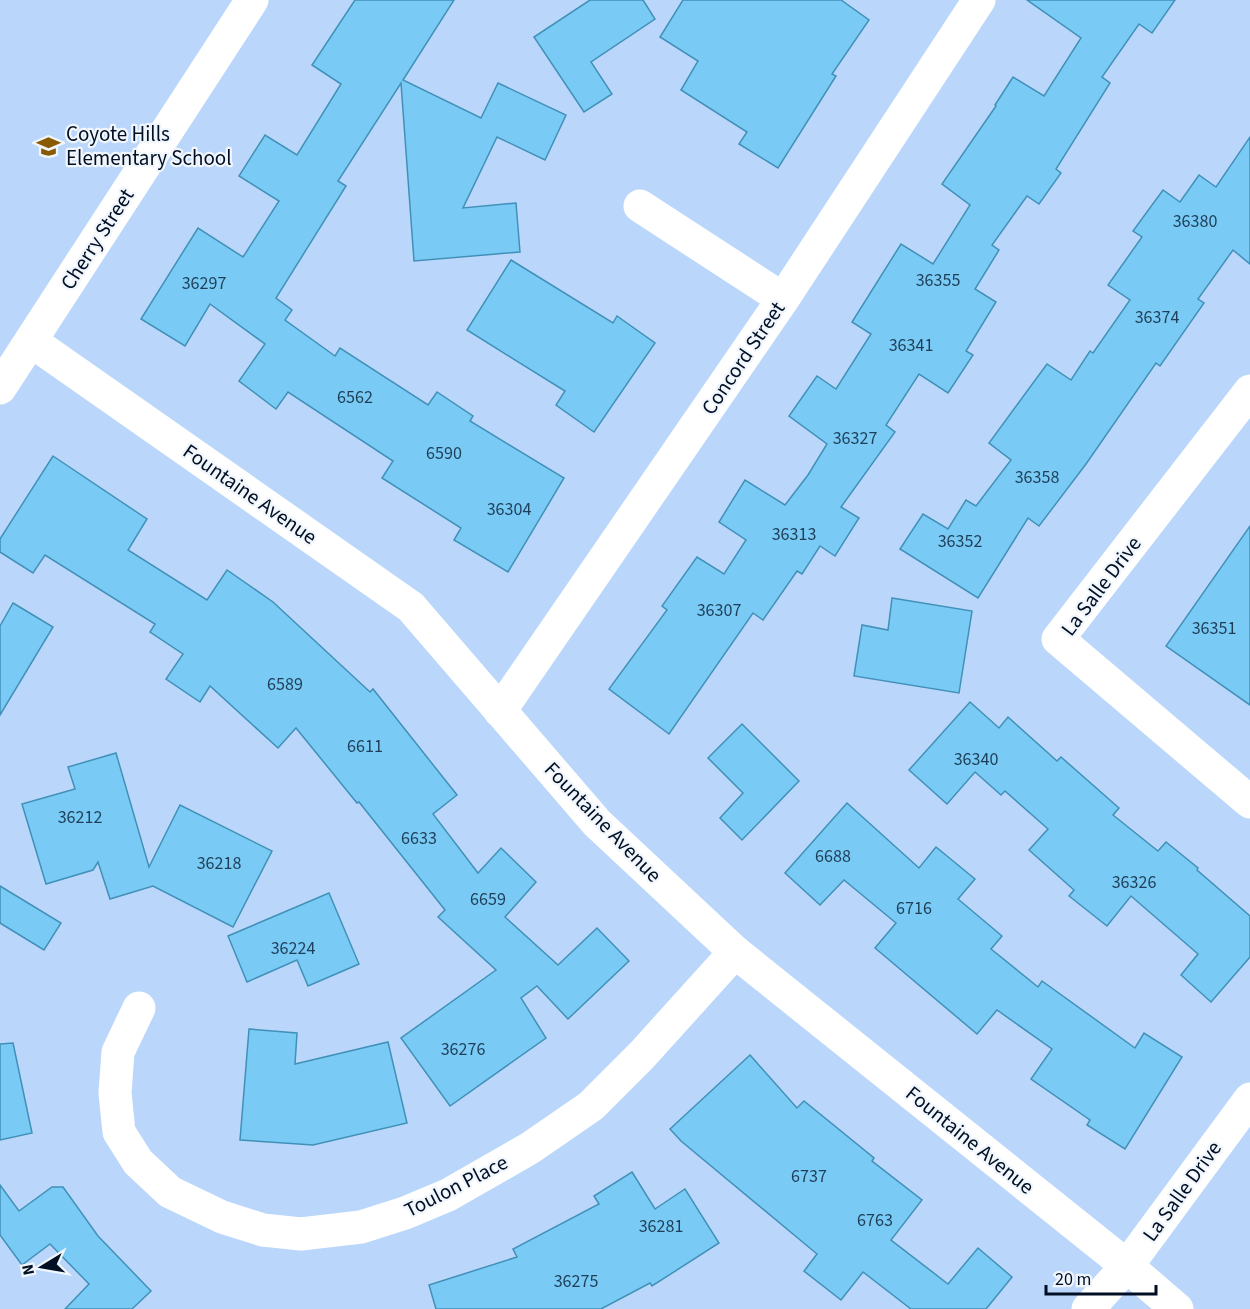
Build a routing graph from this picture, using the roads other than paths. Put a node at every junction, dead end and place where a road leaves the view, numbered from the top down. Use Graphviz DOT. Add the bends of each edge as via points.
graph roads {
  1 [pos="252,0"];
  2 [pos="979,0"];
  3 [pos="640,206"];
  4 [pos="783,299"];
  5 [pos="31,341"];
  6 [pos="0,388"];
  7 [pos="1250,391"];
  8 [pos="500,711"];
  9 [pos="1250,802"];
  10 [pos="735,952"];
  11 [pos="139,1008"];
  12 [pos="1250,1099"];
  13 [pos="1127,1266"];
  14 [pos="1088,1309"];
  15 [pos="1177,1309"];
  1 -- 5 [label="street, Cherry Street"];
  2 -- 4 [label="street, Concord Street"];
  3 -- 4 [label="street"];
  4 -- 8 [label="street, Concord Street"];
  5 -- 6 [label="street, Cherry Street"];
  5 -- 8 [label="street, Fountaine Avenue" via="411,607"];
  7 -- 9 [label="street, La Salle Drive" via="1058,639"];
  8 -- 10 [label="street, Fountaine Avenue" via="597,823"];
  10 -- 11 [label="street, Toulon Place" via="591,1106 530,1149 448,1195 405,1213 361,1227 302,1234 263,1230 222,1217 170,1192 138,1162 119,1132 115,1093 118,1052"];
  10 -- 13 [label="street, Fountaine Avenue"];
  12 -- 13 [label="street, La Salle Drive"];
  13 -- 14 [label="street, La Salle Drive"];
  13 -- 15 [label="street, Fountaine Avenue"];
}
